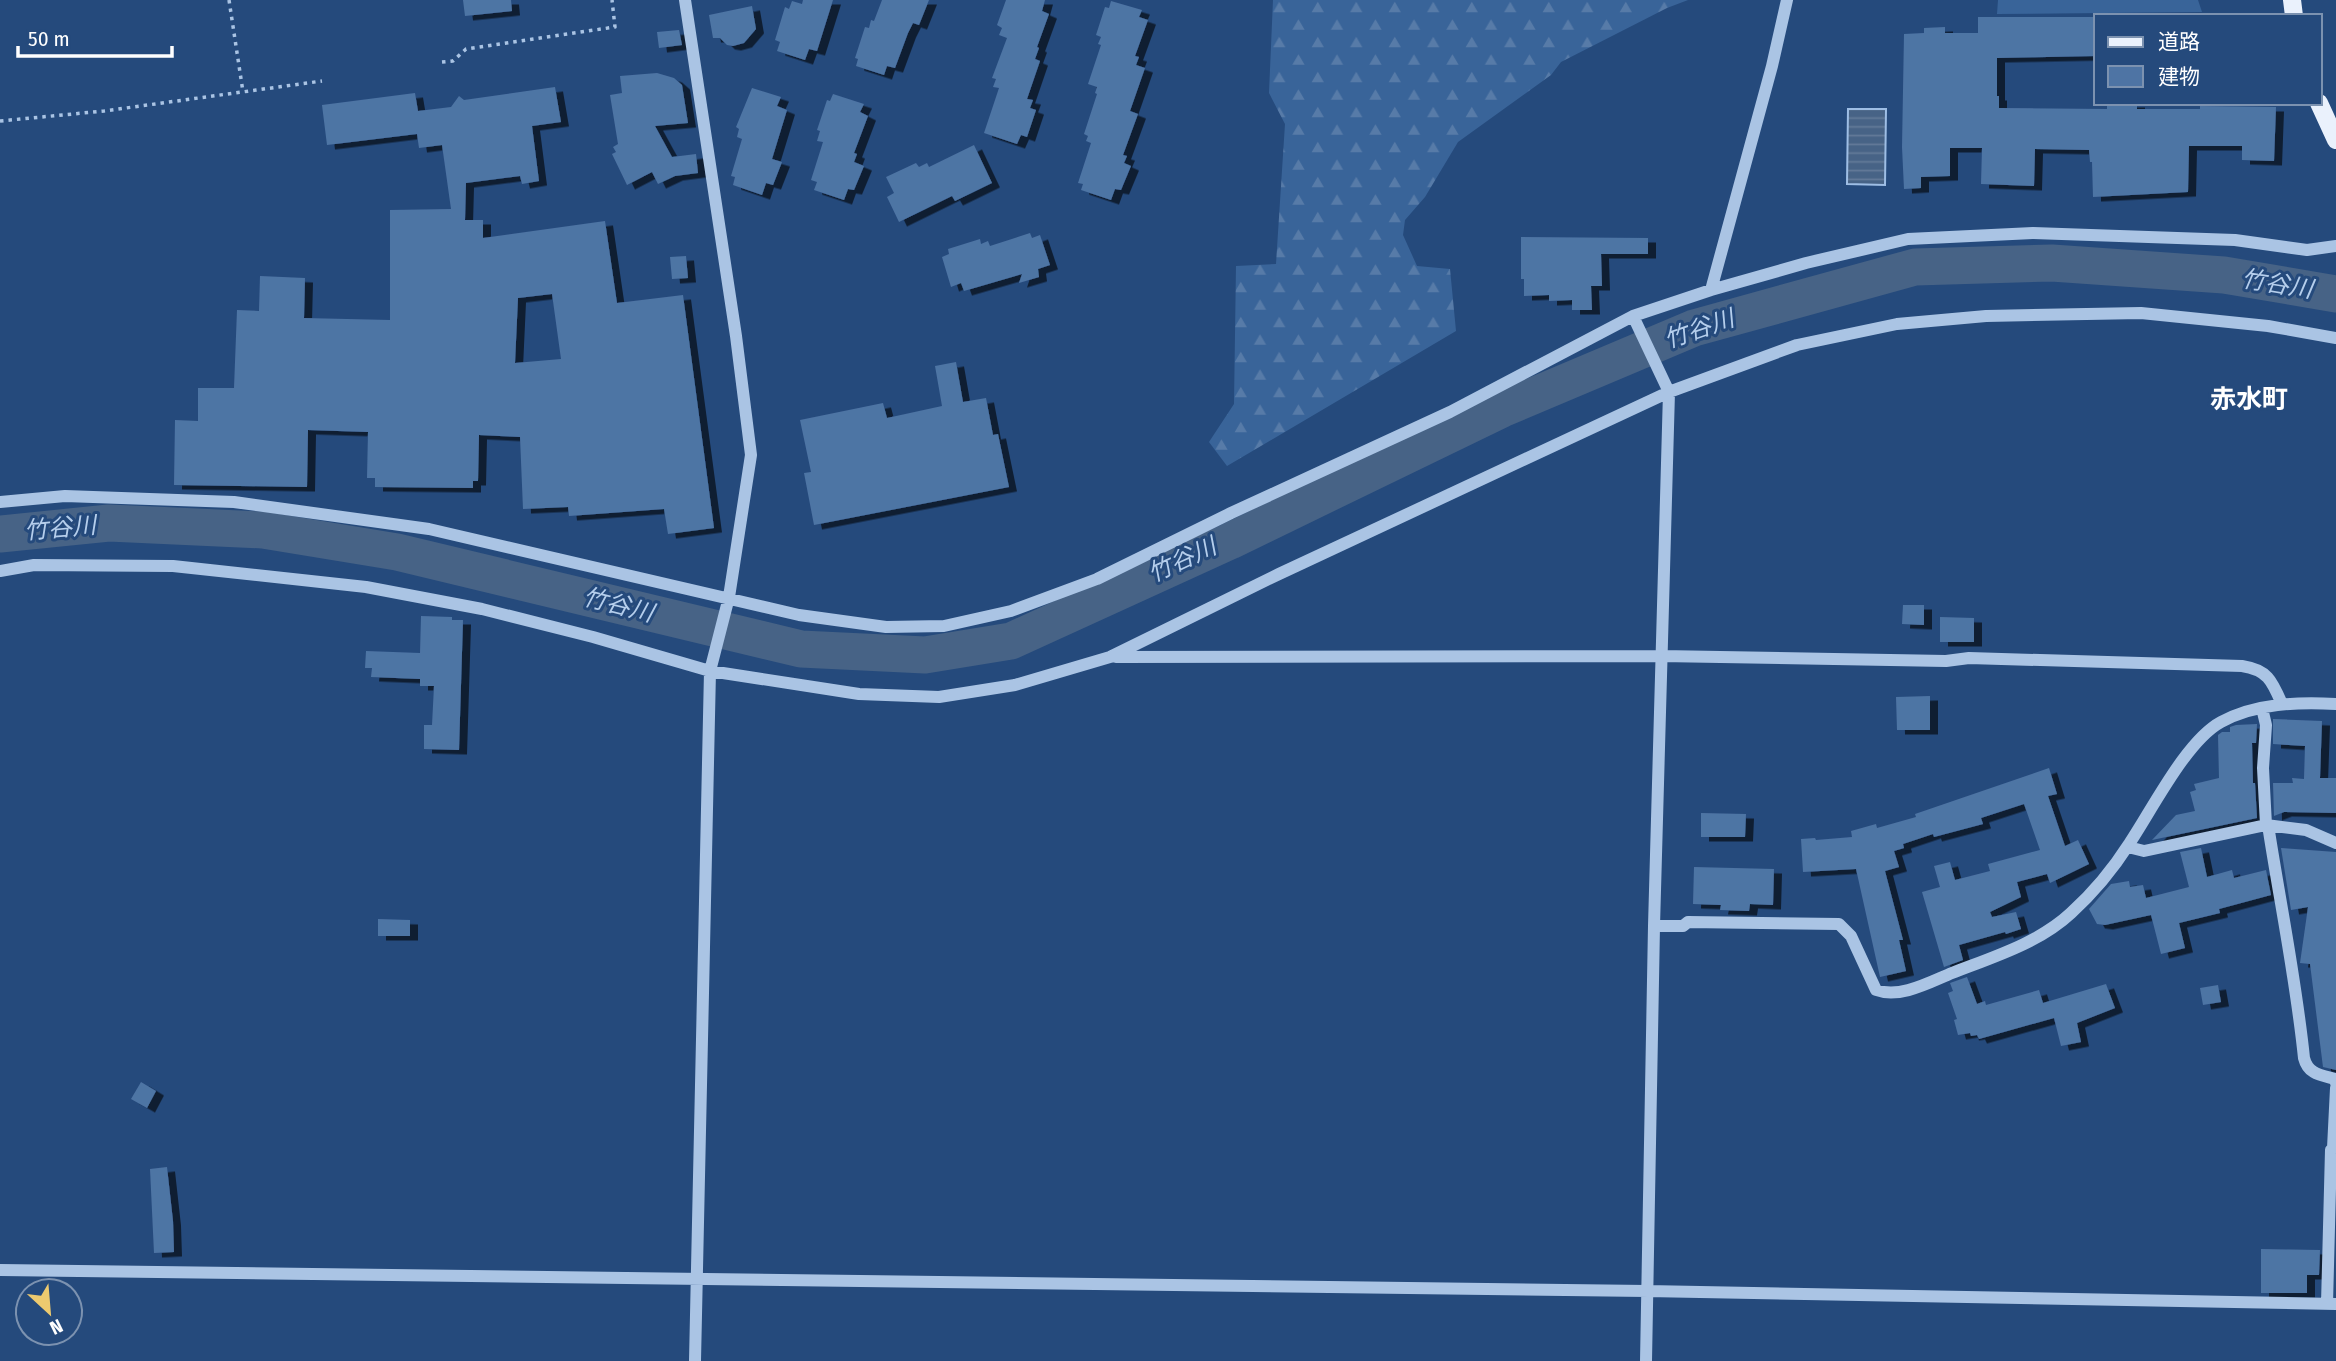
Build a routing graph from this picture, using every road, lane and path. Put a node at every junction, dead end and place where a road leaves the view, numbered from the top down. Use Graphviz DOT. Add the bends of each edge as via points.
graph roads {
  1 [pos="229,0"];
  2 [pos="612,0"];
  3 [pos="685,0"];
  4 [pos="1787,0"];
  5 [pos="442,62"];
  6 [pos="322,81"];
  7 [pos="243,92"];
  8 [pos="2320,105"];
  9 [pos="0,121"];
  10 [pos="2336,139"];
  11 [pos="2336,246"];
  12 [pos="1711,290"];
  13 [pos="1636,322"];
  14 [pos="2336,338"];
  15 [pos="1669,392"];
  16 [pos="0,502"];
  17 [pos="0,571"];
  18 [pos="727,603"];
  19 [pos="1661,656"];
  20 [pos="1110,657"];
  21 [pos="711,664"];
  22 [pos="2282,704"];
  23 [pos="2336,704"];
  24 [pos="2262,708"];
  25 [pos="2267,825"];
  26 [pos="2336,843"];
  27 [pos="2128,847"];
  28 [pos="1654,926"];
  29 [pos="2336,1083"];
  30 [pos="2336,1088"];
  31 [pos="0,1270"];
  32 [pos="696,1280"];
  33 [pos="1647,1291"];
  34 [pos="2332,1304"];
  35 [pos="695,1361"];
  36 [pos="1646,1361"];
  1 -- 7 [label="path"];
  2 -- 5 [label="path" via="615,27 467,49 453,61"];
  3 -- 18 [label="street" via="751,455"];
  4 -- 12 [label="street"];
  6 -- 7 [label="path"];
  7 -- 9 [label="path"];
  8 -- 10 [label="main road"];
  11 -- 12 [label="street" via="2307,250 2235,240 2033,233 1908,239"];
  12 -- 13 [label="street"];
  13 -- 15 [label="street"];
  13 -- 18 [label="street" via="1097,579 1011,611 944,625 886,627"];
  14 -- 15 [label="street" via="2140,313 1986,316 1897,324 1797,345"];
  15 -- 19 [label="street"];
  15 -- 20 [label="street"];
  16 -- 18 [label="street" via="65,496 234,502 429,529"];
  17 -- 21 [label="street" via="34,565 173,566 366,587 482,609"];
  18 -- 21 [label="street"];
  19 -- 20 [label="street"];
  19 -- 22 [label="street" via="2242,666 2266,675"];
  19 -- 28 [label="street"];
  20 -- 21 [label="street" via="1015,685 939,697 859,694"];
  21 -- 32 [label="street"];
  22 -- 23 [label="street"];
  22 -- 24 [label="street"];
  24 -- 25 [label="street"];
  24 -- 27 [label="street" via="2229,718 2202,736"];
  25 -- 26 [label="street" via="2306,830"];
  25 -- 27 [label="street" via="2144,851"];
  25 -- 29 [label="street" via="2295,978 2305,1063 2313,1073"];
  27 -- 28 [label="street" via="2081,904 2045,933 1920,986 1887,993 1876,990 1851,936 1839,924 1688,922"];
  28 -- 33 [label="street"];
  30 -- 34 [label="street" via="2331,1150"];
  31 -- 32 [label="street"];
  32 -- 33 [label="street"];
  32 -- 35 [label="street"];
  33 -- 34 [label="street"];
  33 -- 36 [label="street"];
}
